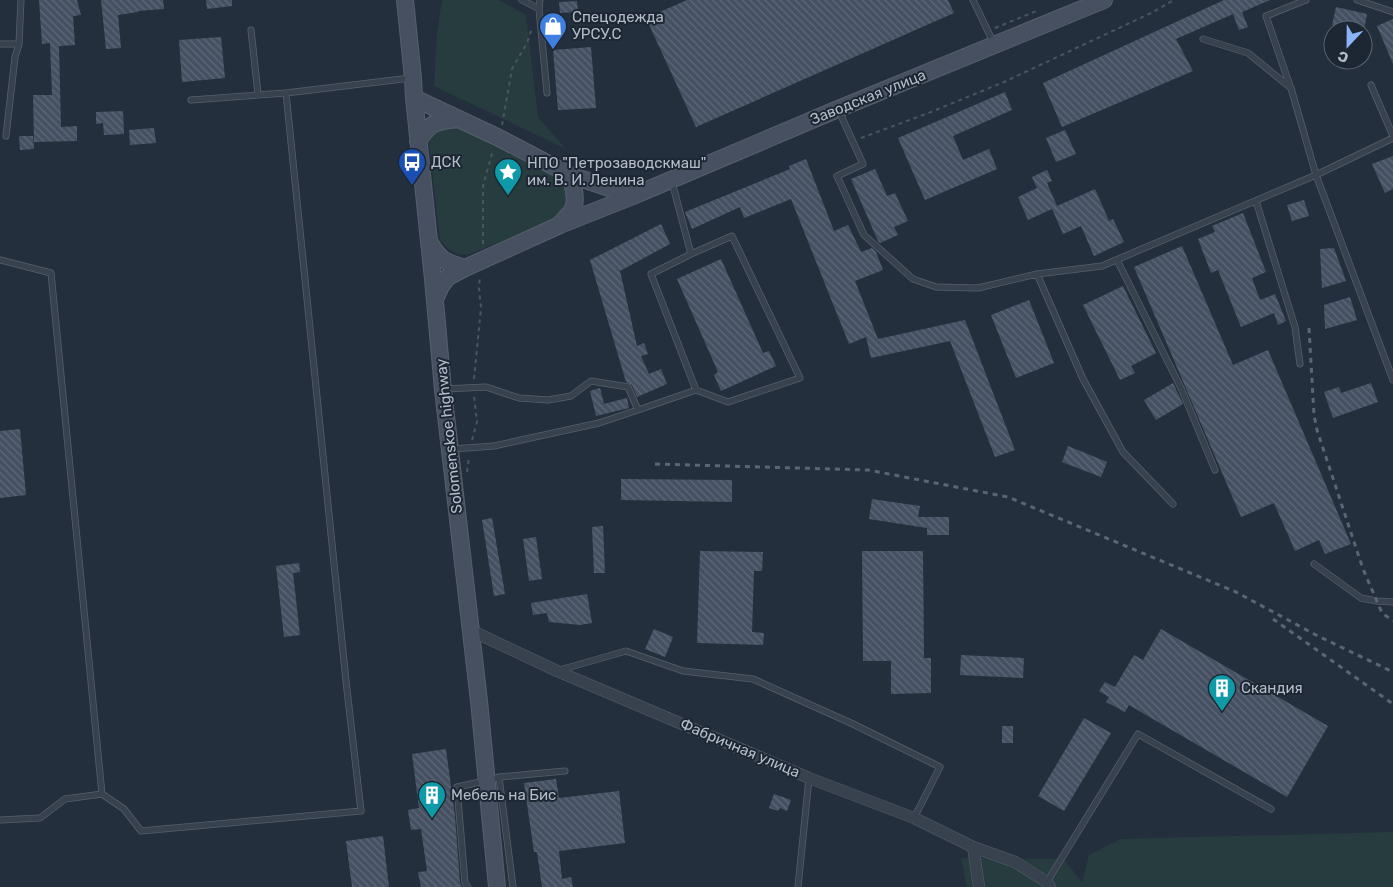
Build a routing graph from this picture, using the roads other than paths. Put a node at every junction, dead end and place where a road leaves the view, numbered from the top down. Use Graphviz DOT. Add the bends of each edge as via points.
graph roads {
  1 [pos="21,0"];
  2 [pos="405,0"];
  3 [pos="522,0"];
  4 [pos="540,0"];
  5 [pos="973,0"];
  6 [pos="1104,0"];
  7 [pos="1306,0"];
  8 [pos="1357,0"];
  9 [pos="539,9"];
  10 [pos="1393,12"];
  11 [pos="252,30"];
  12 [pos="991,38"];
  13 [pos="1203,39"];
  14 [pos="0,44"];
  15 [pos="19,44"];
  16 [pos="413,78"];
  17 [pos="1371,85"];
  18 [pos="1290,88"];
  19 [pos="286,93"];
  20 [pos="547,93"];
  21 [pos="258,94"];
  22 [pos="414,98"];
  23 [pos="191,100"];
  24 [pos="838,108"];
  25 [pos="458,119"];
  26 [pos="6,136"];
  27 [pos="1393,137"];
  28 [pos="418,141"];
  29 [pos="570,175"];
  30 [pos="1316,175"];
  31 [pos="671,180"];
  32 [pos="632,196"];
  33 [pos="1256,201"];
  34 [pos="560,225"];
  35 [pos="429,242"];
  36 [pos="691,254"];
  37 [pos="0,260"];
  38 [pos="1117,260"];
  39 [pos="465,268"];
  40 [pos="1037,274"];
  41 [pos="435,299"];
  42 [pos="1300,364"];
  43 [pos="1393,380"];
  44 [pos="443,390"];
  45 [pos="696,390"];
  46 [pos="638,410"];
  47 [pos="449,450"];
  48 [pos="1215,470"];
  49 [pos="1174,504"];
  50 [pos="1314,564"];
  51 [pos="1393,602"];
  52 [pos="470,630"];
  53 [pos="557,671"];
  54 [pos="565,771"];
  55 [pos="492,778"];
  56 [pos="810,778"];
  57 [pos="102,794"];
  58 [pos="1271,809"];
  59 [pos="914,818"];
  60 [pos="0,820"];
  61 [pos="973,847"];
  62 [pos="1049,884"];
  63 [pos="468,887"];
  64 [pos="497,887"];
  65 [pos="513,887"];
  66 [pos="798,887"];
  67 [pos="979,887"];
  1 -- 15 [label="lane"];
  2 -- 16 [label="main road, Solomenskoe highway"];
  3 -- 9 [label="lane"];
  4 -- 9 [label="lane"];
  5 -- 12 [label="lane"];
  6 -- 12 [label="main road, Заводская улица"];
  7 -- 18 [label="lane" via="1266,16"];
  8 -- 10 [label="lane"];
  9 -- 20 [label="lane"];
  11 -- 21 [label="lane"];
  12 -- 24 [label="main road, Заводская улица"];
  13 -- 18 [label="lane" via="1248,53"];
  14 -- 15 [label="lane"];
  15 -- 26 [label="lane"];
  16 -- 19 [label="lane"];
  16 -- 22 [label="main road, Solomenskoe highway"];
  17 -- 27 [label="lane"];
  18 -- 30 [label="lane"];
  19 -- 21 [label="lane"];
  19 -- 57 [label="lane" via="361,811 141,831 124,809"];
  21 -- 23 [label="lane"];
  22 -- 25 [label="main road"];
  22 -- 28 [label="main road, Solomenskoe highway"];
  24 -- 31 [label="main road, Заводская улица"];
  24 -- 40 [label="lane" via="863,164 837,176 864,235 912,279 936,287 978,288"];
  25 -- 28 [label="main road" via="436,122"];
  25 -- 29 [label="main road"];
  27 -- 30 [label="lane"];
  28 -- 35 [label="main road, Solomenskoe highway"];
  29 -- 32 [label="main road"];
  29 -- 34 [label="main road" via="575,200 573,209"];
  30 -- 33 [label="lane"];
  30 -- 43 [label="lane"];
  31 -- 32 [label="main road, Заводская улица"];
  31 -- 36 [label="lane"];
  32 -- 34 [label="main road, Заводская улица"];
  33 -- 38 [label="lane"];
  33 -- 42 [label="lane" via="1296,327"];
  34 -- 39 [label="main road, Заводская улица"];
  35 -- 39 [label="main road" via="438,256"];
  35 -- 41 [label="main road, Solomenskoe highway"];
  36 -- 45 [label="lane" via="651,274"];
  36 -- 45 [label="lane" via="732,236 800,378 728,402"];
  37 -- 57 [label="lane" via="51,273"];
  38 -- 40 [label="lane" via="1102,266"];
  38 -- 48 [label="lane" via="1181,388"];
  39 -- 41 [label="main road, Заводская улица" via="448,277"];
  40 -- 49 [label="lane" via="1083,379 1123,452"];
  41 -- 44 [label="main road, Solomenskoe highway"];
  44 -- 46 [label="lane" via="486,387 520,398 548,400 571,396 591,381 628,387"];
  44 -- 47 [label="main road, Solomenskoe highway"];
  45 -- 46 [label="lane"];
  46 -- 47 [label="lane" via="494,446"];
  47 -- 52 [label="main road, Solomenskoe highway"];
  50 -- 51 [label="lane" via="1361,598"];
  52 -- 53 [label="street, Фабричная улица"];
  52 -- 55 [label="main road, Solomenskoe highway"];
  53 -- 56 [label="street, Фабричная улица"];
  53 -- 59 [label="lane" via="626,651 683,671 753,679 940,767"];
  54 -- 55 [label="lane"];
  55 -- 63 [label="lane" via="457,787"];
  55 -- 64 [label="main road, Solomenskoe highway"];
  55 -- 65 [label="lane"];
  56 -- 59 [label="street, Фабричная улица"];
  56 -- 66 [label="lane"];
  57 -- 60 [label="lane" via="65,799 40,818"];
  58 -- 62 [label="lane" via="1138,734"];
  59 -- 61 [label="street, Фабричная улица"];
  61 -- 62 [label="street, Фабричная улица" via="1015,862"];
  61 -- 67 [label="street"];
}
